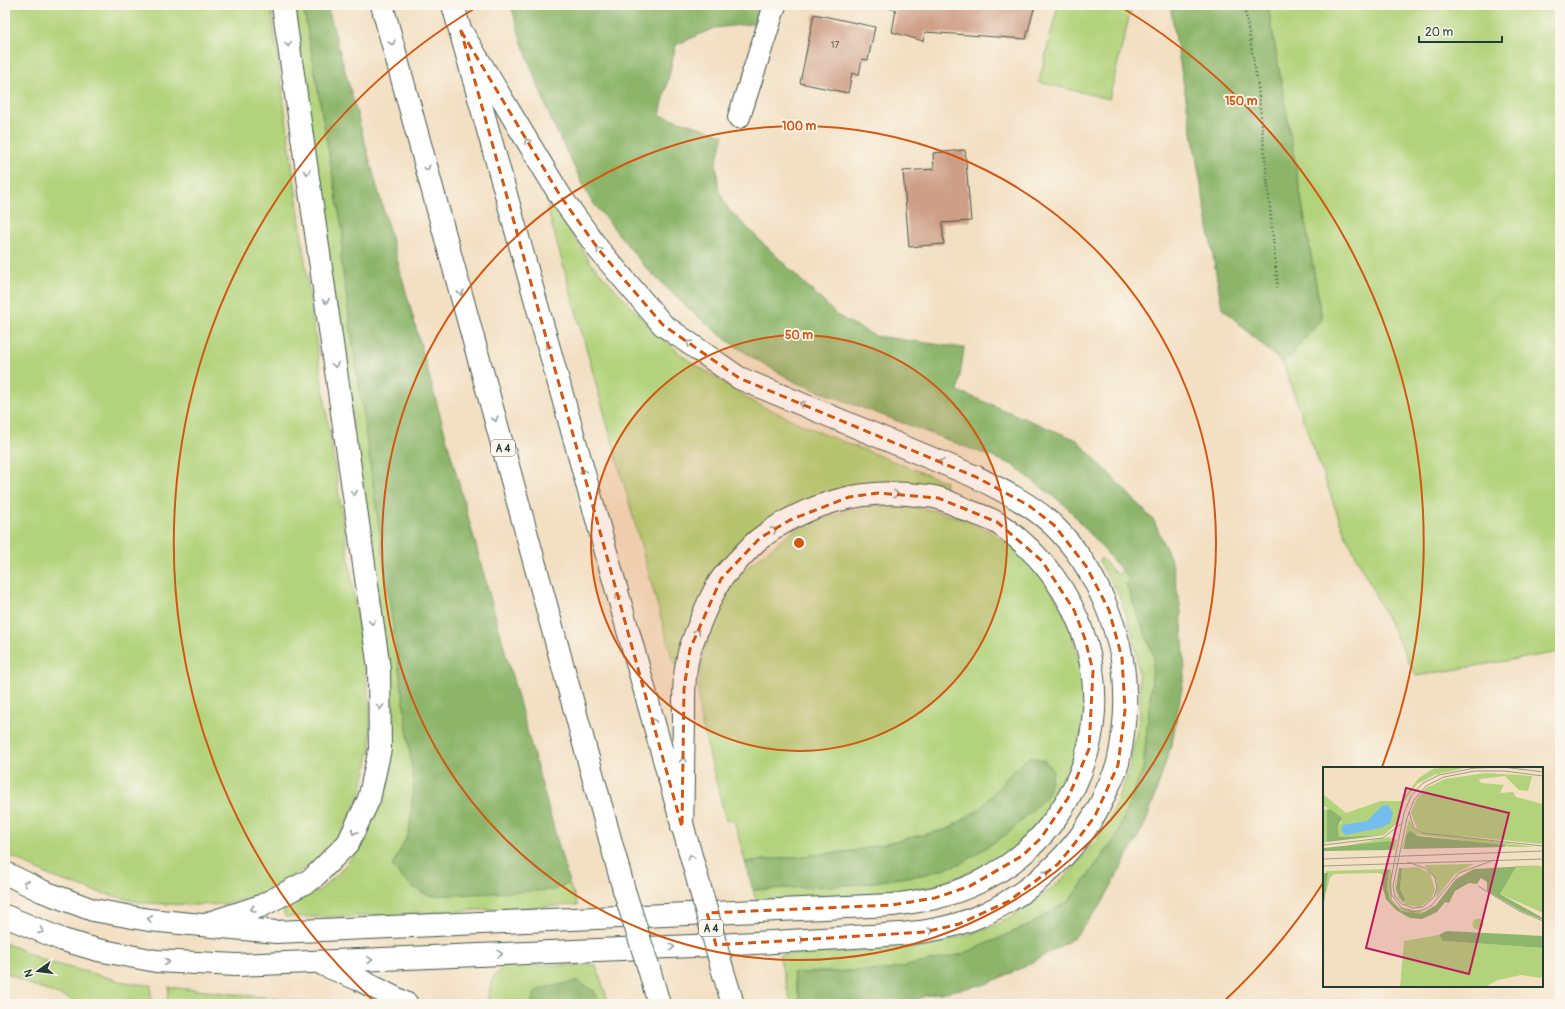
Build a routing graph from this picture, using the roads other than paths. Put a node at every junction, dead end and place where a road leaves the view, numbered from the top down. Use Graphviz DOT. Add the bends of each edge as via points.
graph roads {
  1 [pos="283,5"];
  2 [pos="382,5"];
  3 [pos="453,5"];
  4 [pos="775,5"];
  5 [pos="461,31"];
  6 [pos="740,117"];
  7 [pos="682,826"];
  8 [pos="5,873"];
  9 [pos="5,916"];
  10 [pos="203,925"];
  11 [pos="317,962"];
  12 [pos="408,1004"];
  13 [pos="659,1004"];
  14 [pos="733,1004"];
  1 -- 10 [label="main road, one-way" via="379,668 380,749 369,799 348,843 312,879 261,906"];
  2 -- 13 [label="main road, A 4, one-way, bridge" via="624,890"];
  3 -- 5 [label="main road, A 4"];
  4 -- 6 [label="main road"];
  7 -- 5 [label="main road, A 4, one-way"];
  11 -- 5 [label="main road, A 4, one-way" via="775,942 925,932 959,924 1008,901 1058,864 1095,816 1118,765 1125,710 1122,658 1109,610 1086,566 1054,525 1028,505 976,477 740,378 663,325 599,250 561,197"];
  7 -- 10 [label="main road, one-way" via="684,689 690,649 721,579 760,538 822,505 849,497 878,493 938,498 997,522 1042,561 1057,580 1074,610 1094,671 1093,719 1089,749 1068,798 1041,838 1022,856 970,886 935,898 892,905 276,932"];
  14 -- 7 [label="main road, A 4, one-way, bridge"];
  10 -- 8 [label="main road, one-way" via="149,920 93,910 42,892"];
  9 -- 11 [label="main road, one-way" via="63,940 98,950 156,961 237,965"];
  11 -- 12 [label="main road"];
}
